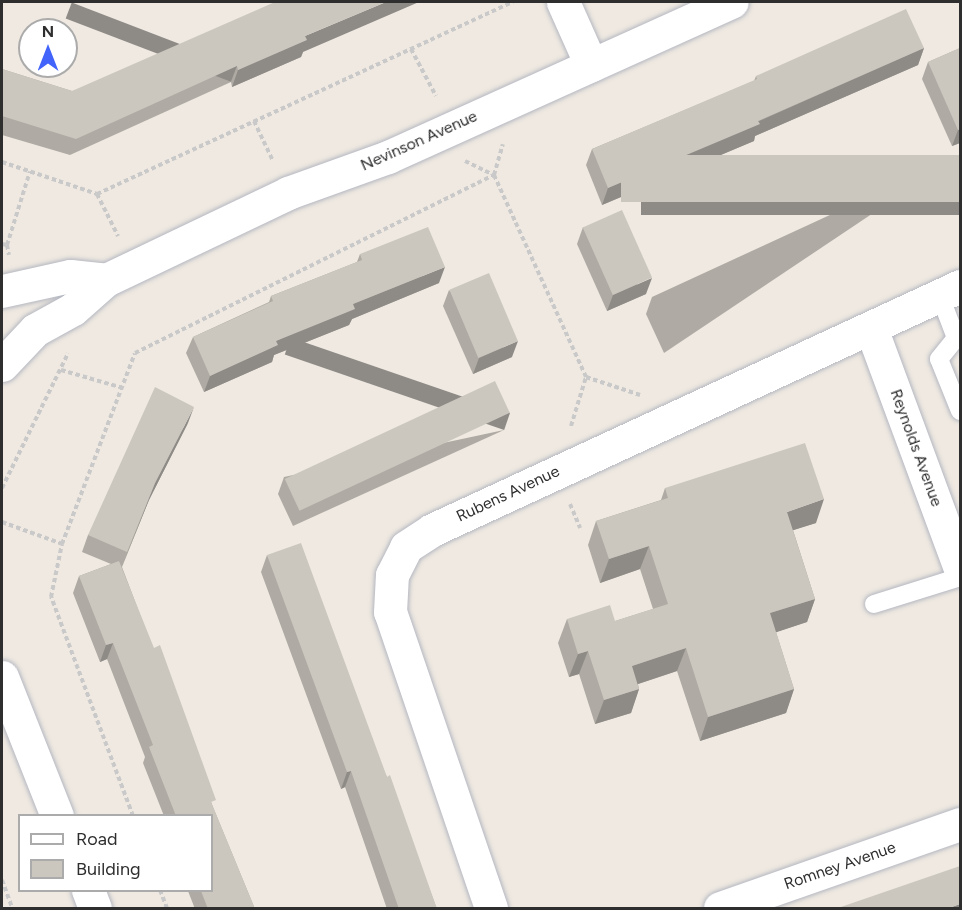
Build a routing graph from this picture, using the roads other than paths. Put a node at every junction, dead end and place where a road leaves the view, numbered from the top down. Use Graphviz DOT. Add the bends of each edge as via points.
graph roads {
  1 [pos="562,2"];
  2 [pos="732,2"];
  3 [pos="591,65"];
  4 [pos="119,273"];
  5 [pos="2,291"];
  6 [pos="950,291"];
  7 [pos="871,328"];
  8 [pos="2,365"];
  9 [pos="960,411"];
  10 [pos="960,568"];
  11 [pos="960,577"];
  12 [pos="874,604"];
  13 [pos="2,677"];
  14 [pos="56,814"];
  15 [pos="960,824"];
  16 [pos="88,892"];
  17 [pos="95,909"];
  18 [pos="491,909"];
  19 [pos="720,909"];
  1 -- 3 [label="street"];
  2 -- 3 [label="street, Nevinson Avenue"];
  3 -- 4 [label="street, Nevinson Avenue" via="438,134 288,193"];
  4 -- 5 [label="street" via="70,276"];
  4 -- 8 [label="street, Nevinson Avenue" via="73,309 35,330"];
  6 -- 7 [label="street, Rubens Avenue"];
  6 -- 9 [label="lane" via="956,338 939,359"];
  7 -- 10 [label="street, Reynolds Avenue"];
  7 -- 18 [label="street, Rubens Avenue" via="432,530 406,547 392,575 390,612"];
  11 -- 12 [label="lane"];
  13 -- 14 [label="street"];
  15 -- 19 [label="street, Romney Avenue"];
  16 -- 17 [label="street"];
}
